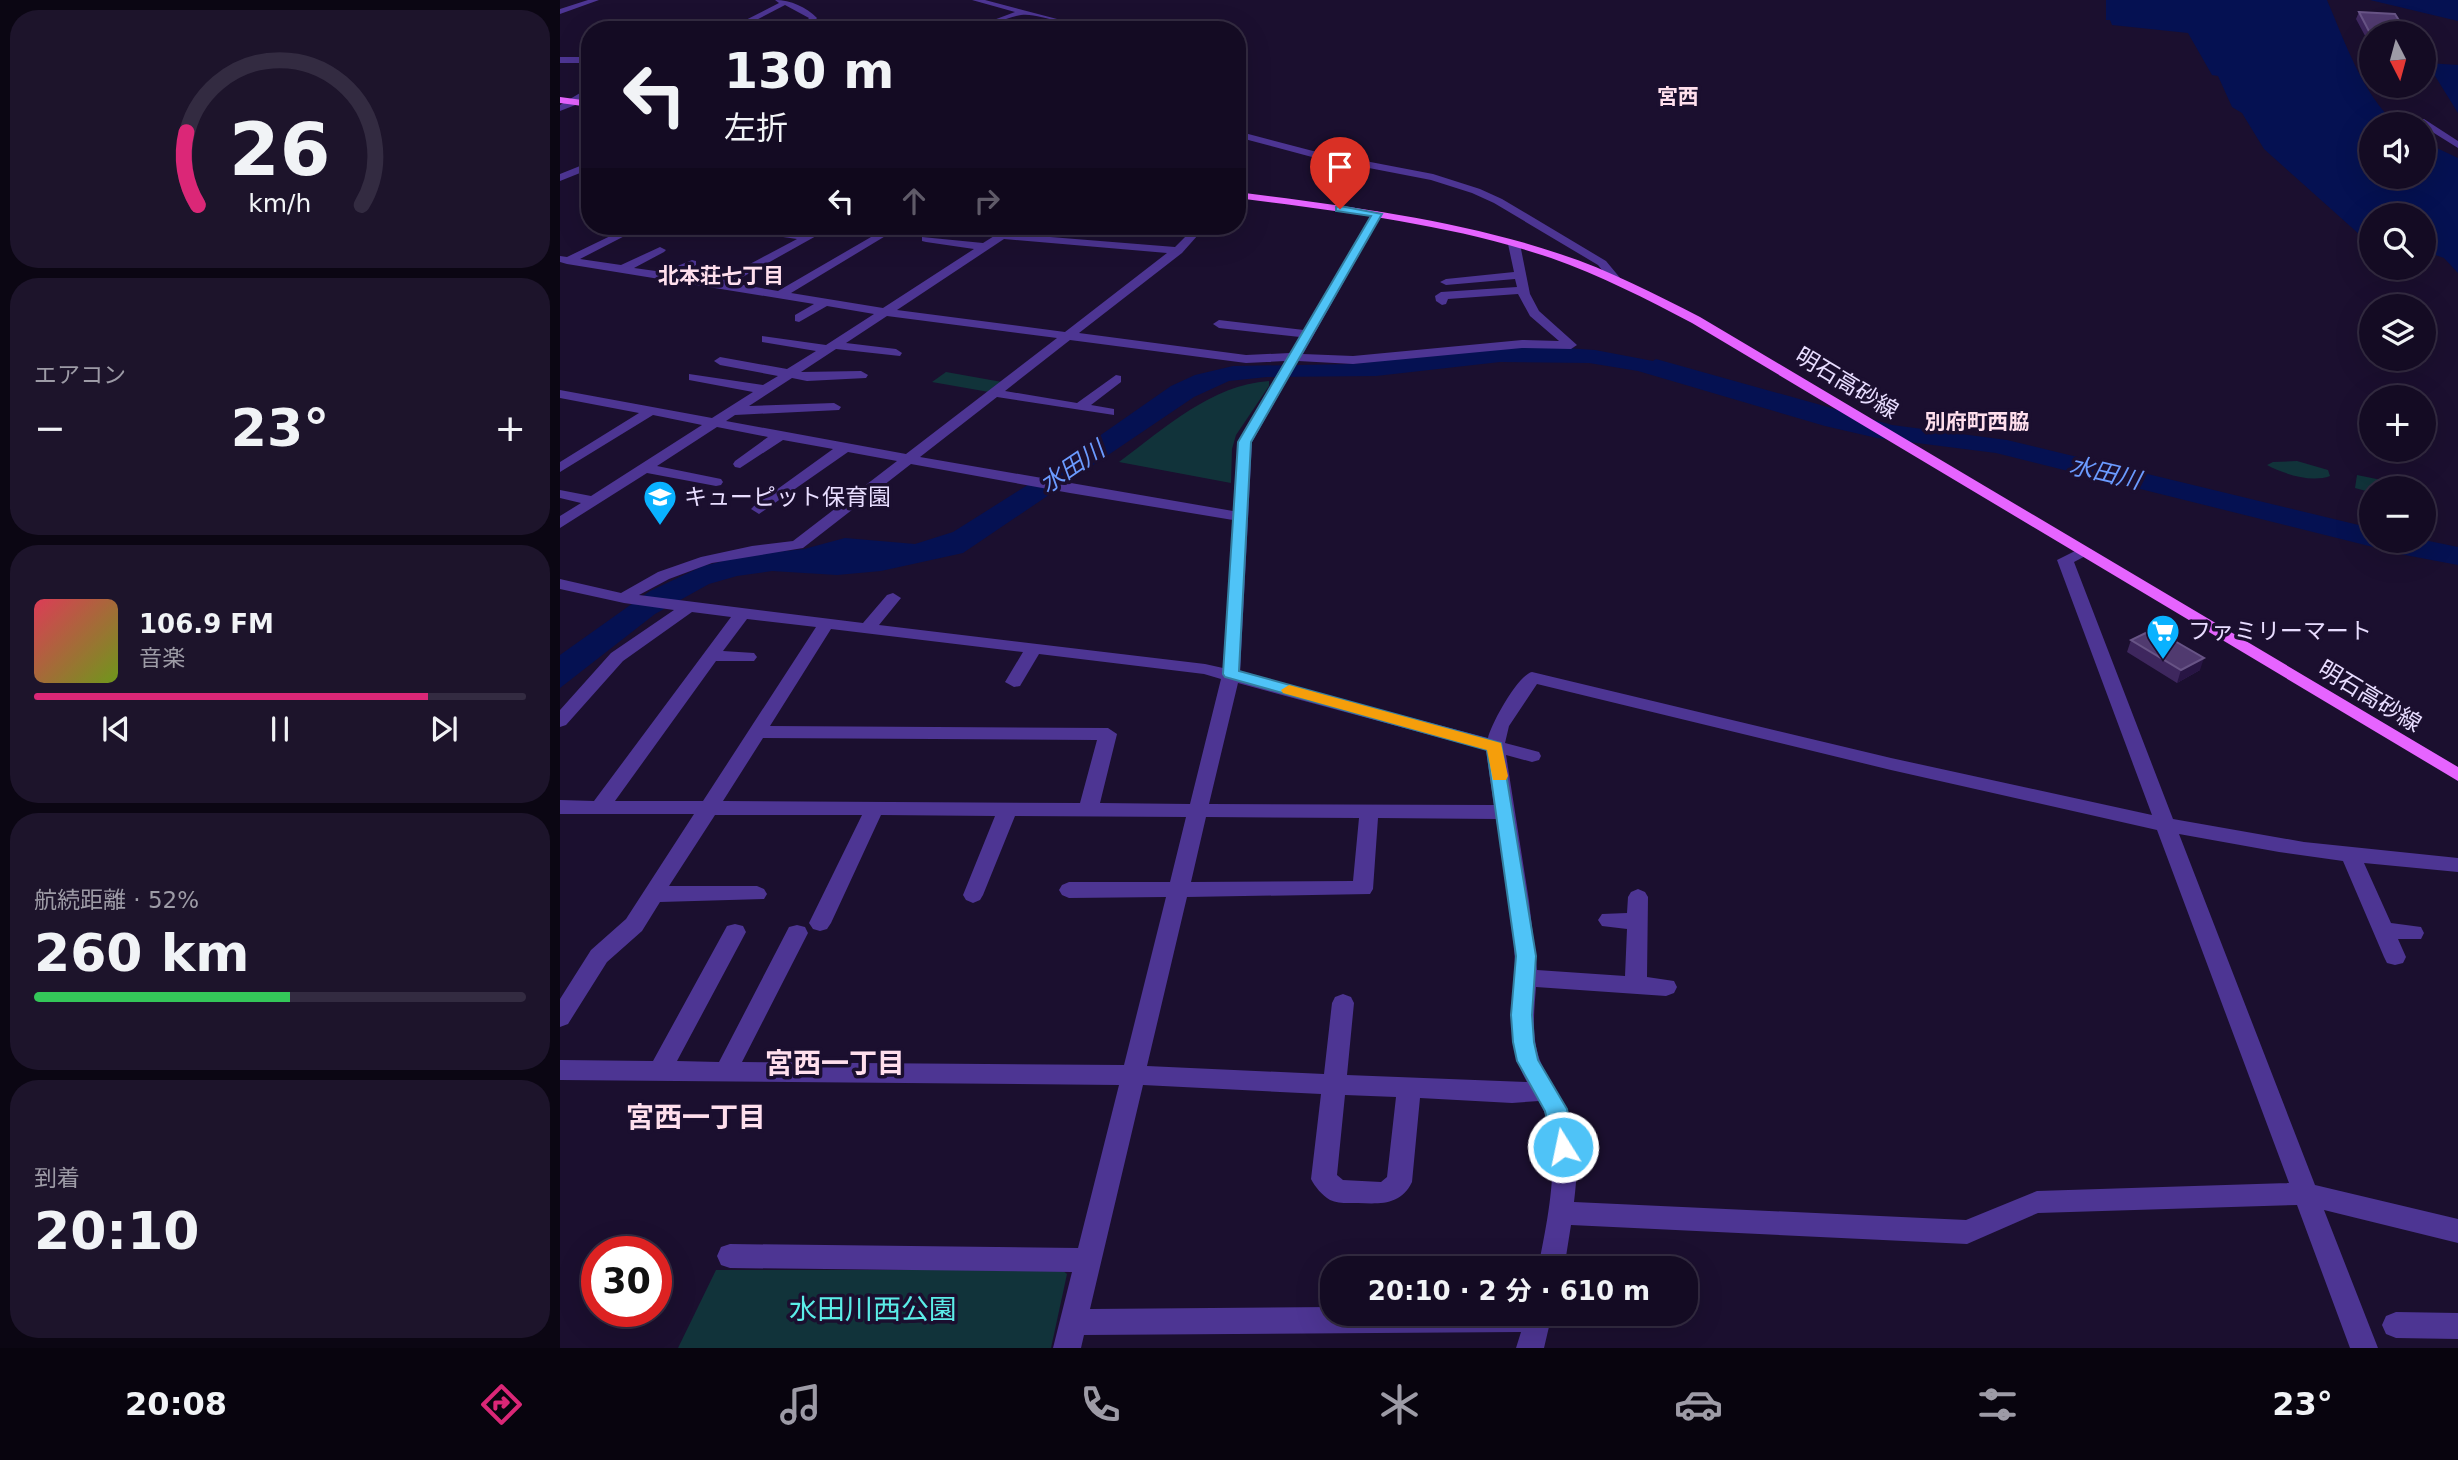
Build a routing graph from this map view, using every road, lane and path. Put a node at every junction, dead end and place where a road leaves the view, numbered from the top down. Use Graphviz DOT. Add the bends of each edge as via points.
graph roads {
  1 [pos="595,0"];
  2 [pos="976,0"];
  3 [pos="782,1"];
  4 [pos="560,12"];
  5 [pos="1023,12"];
  6 [pos="1049,19"];
  7 [pos="746,21"];
  8 [pos="810,21"];
  9 [pos="997,21"];
  10 [pos="1042,21"];
  11 [pos="1057,21"];
  12 [pos="560,60"];
  13 [pos="581,60"];
  14 [pos="581,97"];
  15 [pos="560,100"];
  16 [pos="575,102"];
  17 [pos="581,103"];
  18 [pos="560,108"];
  19 [pos="2436,131"];
  20 [pos="1246,136"];
  21 [pos="2458,145"];
  22 [pos="570,163"];
  23 [pos="581,164"];
  24 [pos="581,169"];
  25 [pos="560,178"];
  26 [pos="1246,196"];
  27 [pos="1377,214"];
  28 [pos="619,235"];
  29 [pos="791,235"];
  30 [pos="811,235"];
  31 [pos="882,235"];
  32 [pos="1193,235"];
  33 [pos="1002,236"];
  34 [pos="807,237"];
  35 [pos="926,239"];
  36 [pos="1514,244"];
  37 [pos="985,247"];
  38 [pos="660,250"];
  39 [pos="1178,251"];
  40 [pos="563,261"];
  41 [pos="692,263"];
  42 [pos="622,269"];
  43 [pos="1521,275"];
  44 [pos="665,276"];
  45 [pos="1615,279"];
  46 [pos="1446,282"];
  47 [pos="720,285"];
  48 [pos="1523,290"];
  49 [pos="779,295"];
  50 [pos="1442,301"];
  51 [pos="825,302"];
  52 [pos="887,312"];
  53 [pos="799,318"];
  54 [pos="1219,324"];
  55 [pos="1306,334"];
  56 [pos="1068,336"];
  57 [pos="766,339"];
  58 [pos="832,347"];
  59 [pos="896,353"];
  60 [pos="1293,357"];
  61 [pos="720,361"];
  62 [pos="791,374"];
  63 [pos="861,375"];
  64 [pos="694,377"];
  65 [pos="1116,379"];
  66 [pos="766,390"];
  67 [pos="995,393"];
  68 [pos="560,394"];
  69 [pos="834,407"];
  70 [pos="1080,407"];
  71 [pos="651,411"];
  72 [pos="732,411"];
  73 [pos="1109,412"];
  74 [pos="713,423"];
  75 [pos="779,436"];
  76 [pos="844,448"];
  77 [pos="909,459"];
  78 [pos="740,464"];
  79 [pos="560,468"];
  80 [pos="644,468"];
  81 [pos="716,482"];
  82 [pos="560,494"];
  83 [pos="593,501"];
  84 [pos="775,513"];
  85 [pos="1239,516"];
  86 [pos="560,523"];
  87 [pos="2085,552"];
  88 [pos="560,584"];
  89 [pos="624,598"];
  90 [pos="893,598"];
  91 [pos="689,607"];
  92 [pos="742,614"];
  93 [pos="827,624"];
  94 [pos="867,629"];
  95 [pos="1034,649"];
  96 [pos="710,656"];
  97 [pos="748,656"];
  98 [pos="1231,674"];
  99 [pos="1014,682"];
  100 [pos="560,721"];
  101 [pos="756,732"];
  102 [pos="1495,747"];
  103 [pos="1532,756"];
  104 [pos="2456,776"];
  105 [pos="560,807"];
  106 [pos="600,807"];
  107 [pos="708,807"];
  108 [pos="875,808"];
  109 [pos="1008,809"];
  110 [pos="1088,810"];
  111 [pos="1198,810"];
  112 [pos="1368,811"];
  113 [pos="1505,812"];
  114 [pos="2163,823"];
  115 [pos="2350,854"];
  116 [pos="2458,865"];
  117 [pos="1180,889"];
  118 [pos="1069,890"];
  119 [pos="653,894"];
  120 [pos="757,894"];
  121 [pos="974,895"];
  122 [pos="1638,897"];
  123 [pos="1609,920"];
  124 [pos="1638,922"];
  125 [pos="820,923"];
  126 [pos="2384,930"];
  127 [pos="735,932"];
  128 [pos="797,933"];
  129 [pos="2413,933"];
  130 [pos="2395,957"];
  131 [pos="1526,978"];
  132 [pos="1636,985"];
  133 [pos="1666,987"];
  134 [pos="1343,1003"];
  135 [pos="560,1018"];
  136 [pos="560,1070"];
  137 [pos="660,1071"];
  138 [pos="726,1071"];
  139 [pos="1132,1075"];
  140 [pos="1334,1084"];
  141 [pos="1409,1087"];
  142 [pos="1543,1091"];
  143 [pos="2306,1194"];
  144 [pos="1561,1213"];
  145 [pos="2457,1233"];
  146 [pos="730,1256"];
  147 [pos="1553,1256"];
  148 [pos="1088,1260"];
  149 [pos="1320,1325"];
  150 [pos="2396,1325"];
  151 [pos="1536,1326"];
  152 [pos="2458,1326"];
  153 [pos="1070,1335"];
  154 [pos="1530,1348"];
  155 [pos="2364,1348"];
  1 -- 4 [label="street"];
  2 -- 5 [label="street"];
  3 -- 7 [label="street"];
  3 -- 8 [label="street" via="806,12 813,18"];
  5 -- 6 [label="street"];
  5 -- 9 [label="street"];
  6 -- 10 [label="street"];
  6 -- 11 [label="street"];
  12 -- 13 [label="street"];
  14 -- 16 [label="street"];
  15 -- 16 [label="main road"];
  16 -- 17 [label="main road"];
  16 -- 18 [label="street"];
  19 -- 21 [label="street"];
  20 -- 45 [label="street" via="1433,177 1476,191 1602,263"];
  22 -- 23 [label="street"];
  24 -- 25 [label="street"];
  26 -- 27 [label="main road, 明石高砂線"];
  27 -- 36 [label="main road, 明石高砂線"];
  27 -- 55 [label="street"];
  28 -- 40 [label="street"];
  29 -- 34 [label="street"];
  30 -- 34 [label="street"];
  31 -- 49 [label="street"];
  32 -- 39 [label="street"];
  33 -- 37 [label="street"];
  33 -- 39 [label="street"];
  34 -- 47 [label="street"];
  35 -- 37 [label="street"];
  36 -- 43 [label="street"];
  36 -- 45 [label="main road, 明石高砂線"];
  37 -- 52 [label="street"];
  38 -- 42 [label="street"];
  39 -- 56 [label="street"];
  40 -- 42 [label="street"];
  41 -- 44 [label="street"];
  42 -- 44 [label="street"];
  43 -- 46 [label="street"];
  43 -- 48 [label="street"];
  44 -- 47 [label="street"];
  45 -- 87 [label="main road, 明石高砂線" via="1696,320"];
  47 -- 49 [label="street"];
  48 -- 50 [label="street" via="1441,296"];
  48 -- 60 [label="street" via="1534,313 1570,345 1496,346 1353,360"];
  49 -- 51 [label="street"];
  51 -- 52 [label="street"];
  51 -- 53 [label="street"];
  52 -- 56 [label="street"];
  52 -- 58 [label="street"];
  54 -- 55 [label="street"];
  55 -- 60 [label="street"];
  56 -- 60 [label="street" via="1246,359"];
  56 -- 67 [label="street"];
  57 -- 58 [label="street"];
  58 -- 59 [label="street"];
  58 -- 62 [label="street"];
  60 -- 85 [label="street" via="1245,442"];
  61 -- 62 [label="street"];
  62 -- 63 [label="street"];
  62 -- 66 [label="street"];
  64 -- 66 [label="street"];
  65 -- 70 [label="street"];
  66 -- 72 [label="street"];
  67 -- 70 [label="street"];
  67 -- 77 [label="street"];
  68 -- 71 [label="street"];
  69 -- 72 [label="street"];
  70 -- 73 [label="street"];
  71 -- 74 [label="street"];
  71 -- 79 [label="street"];
  72 -- 74 [label="street"];
  74 -- 75 [label="street"];
  74 -- 80 [label="street"];
  75 -- 76 [label="street"];
  75 -- 78 [label="street"];
  76 -- 77 [label="street"];
  76 -- 84 [label="street" via="752,508"];
  77 -- 85 [label="street"];
  77 -- 89 [label="street" via="797,545 721,556 654,581"];
  80 -- 81 [label="street"];
  80 -- 83 [label="street"];
  82 -- 83 [label="street"];
  83 -- 86 [label="street"];
  85 -- 98 [label="street"];
  87 -- 104 [label="main road, 明石高砂線"];
  87 -- 114 [label="street" via="2065,560"];
  88 -- 89 [label="street"];
  89 -- 91 [label="street"];
  90 -- 94 [label="street"];
  91 -- 92 [label="street"];
  91 -- 100 [label="street" via="617,657"];
  92 -- 93 [label="street"];
  92 -- 96 [label="street"];
  93 -- 94 [label="street"];
  93 -- 101 [label="street"];
  94 -- 95 [label="street"];
  95 -- 98 [label="street"];
  95 -- 99 [label="street"];
  96 -- 97 [label="street"];
  96 -- 106 [label="street"];
  98 -- 102 [label="street"];
  98 -- 111 [label="street"];
  101 -- 107 [label="street"];
  101 -- 110 [label="street" via="1108,734"];
  102 -- 103 [label="street"];
  102 -- 113 [label="street"];
  102 -- 114 [label="street" via="1500,726 1532,677 1896,766"];
  105 -- 106 [label="street"];
  106 -- 107 [label="street"];
  107 -- 108 [label="street"];
  107 -- 119 [label="street"];
  108 -- 109 [label="street"];
  108 -- 125 [label="street"];
  109 -- 110 [label="street"];
  109 -- 121 [label="street"];
  110 -- 111 [label="street"];
  111 -- 112 [label="street"];
  111 -- 117 [label="street"];
  112 -- 113 [label="street"];
  112 -- 117 [label="street" via="1363,889"];
  113 -- 131 [label="street"];
  114 -- 115 [label="street"];
  114 -- 143 [label="street"];
  115 -- 116 [label="street"];
  115 -- 126 [label="street"];
  117 -- 118 [label="street"];
  117 -- 139 [label="street"];
  119 -- 120 [label="street"];
  119 -- 135 [label="street" via="634,925 600,956"];
  122 -- 124 [label="street"];
  123 -- 124 [label="street"];
  124 -- 132 [label="street"];
  126 -- 129 [label="street"];
  126 -- 130 [label="street"];
  127 -- 137 [label="street"];
  128 -- 138 [label="street"];
  131 -- 132 [label="street"];
  131 -- 142 [label="street" via="1521,1015 1524,1042 1527,1061"];
  132 -- 133 [label="street"];
  134 -- 140 [label="street"];
  136 -- 137 [label="street"];
  137 -- 138 [label="street"];
  138 -- 139 [label="street"];
  139 -- 140 [label="street"];
  139 -- 148 [label="street"];
  140 -- 141 [label="street"];
  140 -- 141 [label="street" via="1324,1179 1337,1191 1386,1193 1399,1182"];
  141 -- 142 [label="street"];
  142 -- 144 [label="street" via="1556,1109 1560,1126"];
  143 -- 144 [label="street" via="2037,1202 1967,1232"];
  143 -- 145 [label="street"];
  143 -- 155 [label="street"];
  144 -- 147 [label="street"];
  146 -- 148 [label="street"];
  148 -- 153 [label="street"];
  149 -- 153 [label="street"];
  150 -- 152 [label="street"];
  151 -- 154 [label="street"];
}
